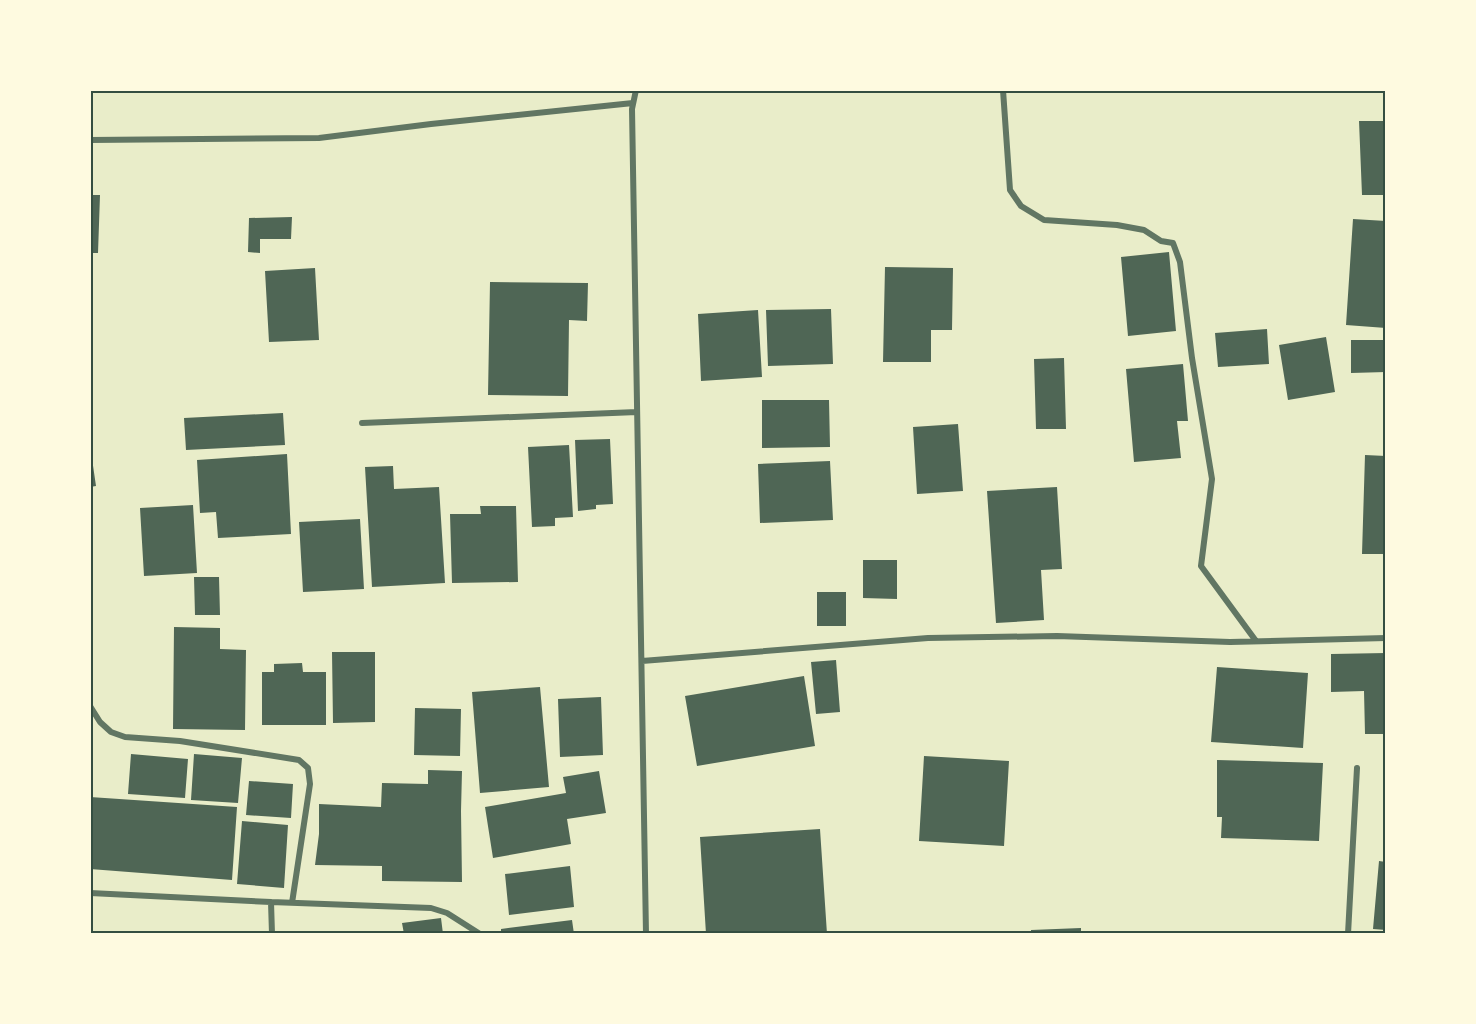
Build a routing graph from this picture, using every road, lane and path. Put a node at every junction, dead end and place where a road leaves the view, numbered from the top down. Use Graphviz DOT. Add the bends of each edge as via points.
graph roads {
  1 [pos="636,90"];
  2 [pos="1002,90"];
  3 [pos="633,103"];
  4 [pos="90,140"];
  5 [pos="637,412"];
  6 [pos="362,423"];
  7 [pos="1386,638"];
  8 [pos="1256,641"];
  9 [pos="642,661"];
  10 [pos="90,706"];
  11 [pos="1357,768"];
  12 [pos="90,893"];
  13 [pos="271,903"];
  14 [pos="292,903"];
  15 [pos="273,934"];
  16 [pos="480,934"];
  17 [pos="646,934"];
  18 [pos="1348,934"];
  1 -- 3 [label="street"];
  2 -- 8 [label="street" via="1010,190 1021,206 1044,219 1144,230 1161,241 1173,243 1180,262 1212,479 1201,566"];
  3 -- 4 [label="street" via="319,138"];
  3 -- 5 [label="street"];
  5 -- 6 [label="street"];
  5 -- 9 [label="street"];
  7 -- 8 [label="street"];
  8 -- 9 [label="street" via="1057,636 928,638"];
  9 -- 17 [label="street"];
  10 -- 14 [label="street" via="111,732 272,754 299,760 308,768 310,784"];
  11 -- 18 [label="street"];
  12 -- 13 [label="street"];
  13 -- 14 [label="street"];
  13 -- 15 [label="street"];
  14 -- 16 [label="street" via="431,908 447,913"];
}
